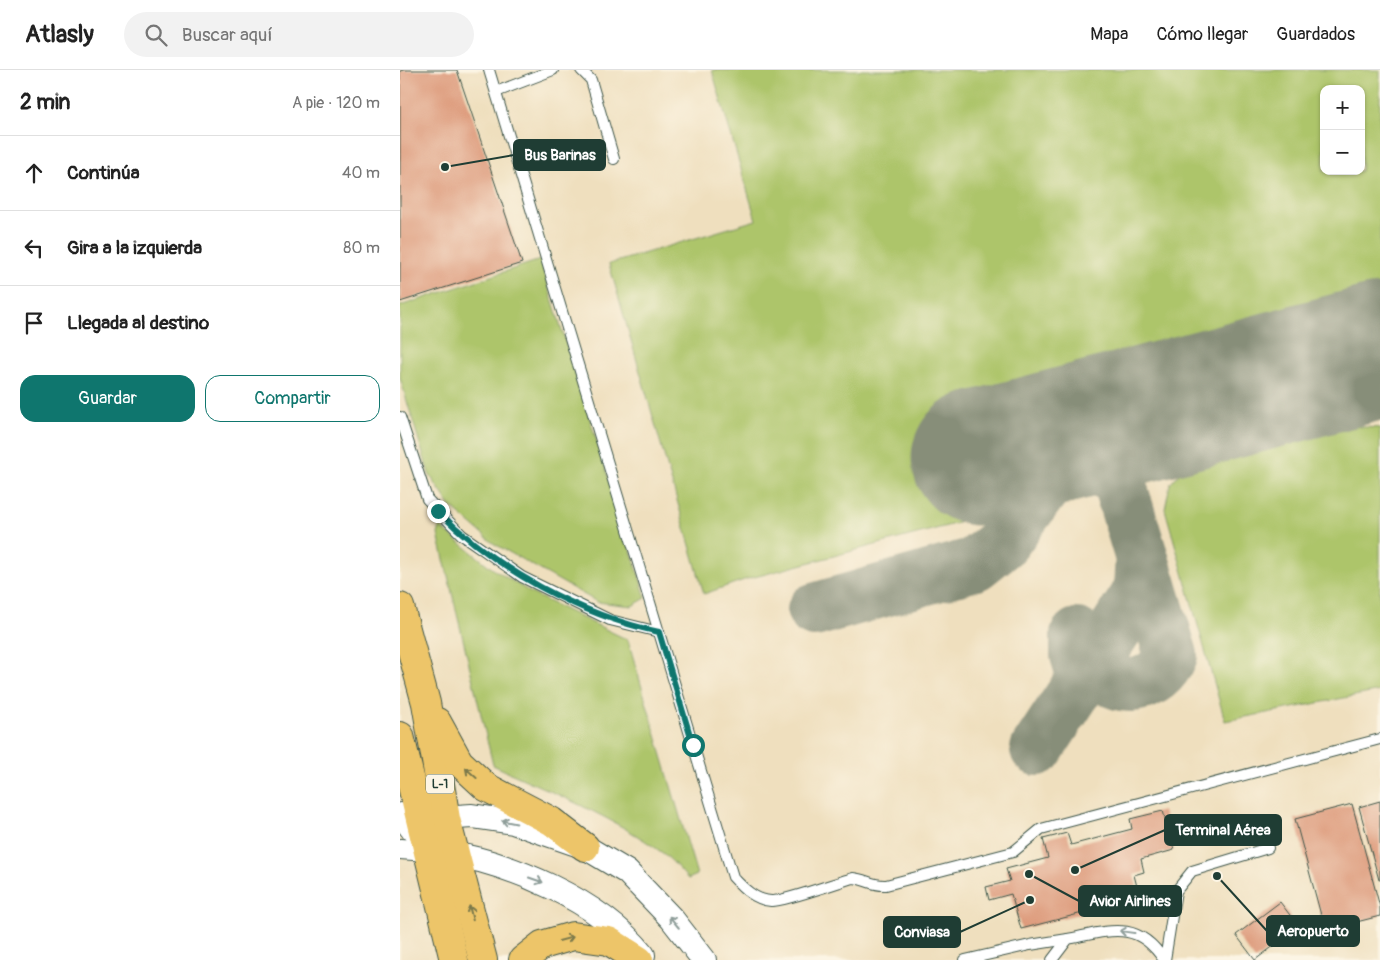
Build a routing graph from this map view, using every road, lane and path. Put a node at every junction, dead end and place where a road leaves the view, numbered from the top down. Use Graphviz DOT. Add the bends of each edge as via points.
graph roads {
  1 [pos="489,70"];
  2 [pos="553,70"];
  3 [pos="581,70"];
  4 [pos="496,92"];
  5 [pos="614,159"];
  6 [pos="400,418"];
  7 [pos="400,607"];
  8 [pos="659,632"];
  9 [pos="426,703"];
  10 [pos="400,736"];
  11 [pos="1380,739"];
  12 [pos="414,818"];
  13 [pos="585,847"];
  14 [pos="1268,848"];
  15 [pos="400,849"];
  16 [pos="427,851"];
  17 [pos="457,854"];
  18 [pos="1068,939"];
  19 [pos="454,960"];
  20 [pos="482,960"];
  21 [pos="523,960"];
  22 [pos="639,960"];
  23 [pos="647,960"];
  24 [pos="704,960"];
  25 [pos="964,960"];
  26 [pos="1052,960"];
  27 [pos="1165,960"];
  1 -- 4 [label="lane"];
  2 -- 4 [label="lane"];
  3 -- 5 [label="lane" via="591,80"];
  4 -- 8 [label="lane"];
  6 -- 8 [label="lane" via="427,499 462,535 522,577 601,616"];
  7 -- 9 [label="main road, L-1"];
  8 -- 11 [label="lane" via="733,877 757,897 773,901 854,878 862,878 877,886 886,885 1013,852 1041,829"];
  9 -- 12 [label="main road, L-1"];
  13 -- 9 [label="main road, one-way" via="551,821 486,786 459,762"];
  10 -- 12 [label="main road, L-1"];
  13 -- 12 [label="street, one-way" via="513,822 472,816"];
  12 -- 16 [label="main road, L-1"];
  12 -- 17 [label="main road, L-1"];
  24 -- 13 [label="street, one-way" via="627,872"];
  14 -- 27 [label="lane" via="1192,870 1176,891"];
  15 -- 16 [label="street"];
  16 -- 17 [label="street"];
  16 -- 19 [label="main road, L-1"];
  20 -- 17 [label="main road, L-1, one-way"];
  17 -- 23 [label="street, one-way" via="547,884 603,916"];
  18 -- 25 [label="lane"];
  18 -- 26 [label="lane"];
  27 -- 18 [label="lane, one-way" via="1156,946 1137,933 1116,930"];
  21 -- 22 [label="main road, one-way" via="542,945 574,936 609,941"];
}
